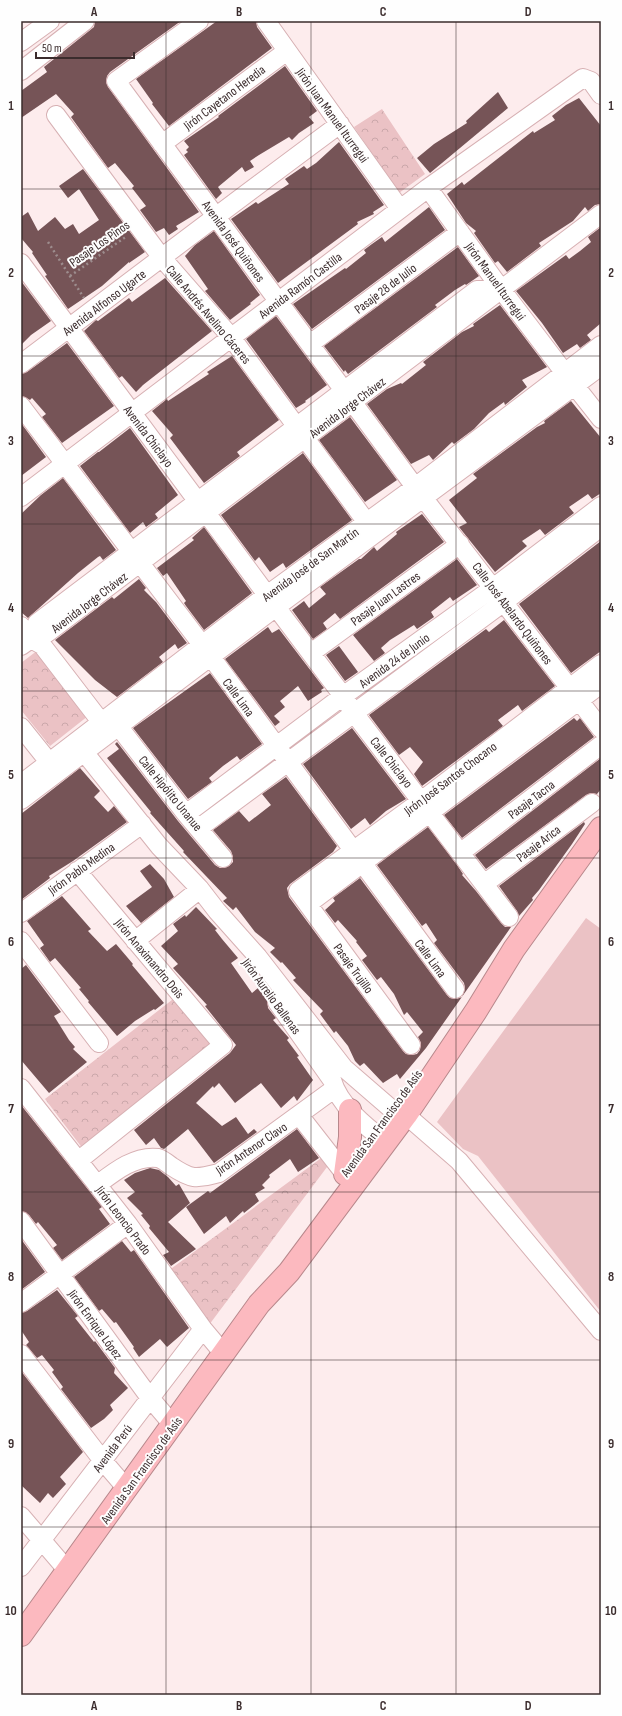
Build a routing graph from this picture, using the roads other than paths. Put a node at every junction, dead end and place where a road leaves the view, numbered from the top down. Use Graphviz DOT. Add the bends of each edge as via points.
graph roads {
  1 [pos="50,21"];
  2 [pos="85,21"];
  3 [pos="199,21"];
  4 [pos="266,21"];
  5 [pos="21,42"];
  6 [pos="287,50"];
  7 [pos="21,71"];
  8 [pos="601,95"];
  9 [pos="56,115"];
  10 [pos="340,124"];
  11 [pos="162,144"];
  12 [pos="428,188"];
  13 [pos="400,209"];
  14 [pos="601,214"];
  15 [pos="216,216"];
  16 [pos="460,232"];
  17 [pos="162,258"];
  18 [pos="21,264"];
  19 [pos="501,289"];
  20 [pos="279,301"];
  21 [pos="68,328"];
  22 [pos="231,337"];
  23 [pos="310,344"];
  24 [pos="601,345"];
  25 [pos="21,364"];
  26 [pos="601,366"];
  27 [pos="570,379"];
  28 [pos="349,396"];
  29 [pos="21,406"];
  30 [pos="132,413"];
  31 [pos="601,419"];
  32 [pos="300,433"];
  33 [pos="66,464"];
  34 [pos="420,492"];
  35 [pos="21,497"];
  36 [pos="601,506"];
  37 [pos="202,507"];
  38 [pos="371,528"];
  39 [pos="601,528"];
  40 [pos="460,544"];
  41 [pos="136,557"];
  42 [pos="493,588"];
  43 [pos="272,601"];
  44 [pos="504,602"];
  45 [pos="24,637"];
  46 [pos="207,652"];
  47 [pos="311,653"];
  48 [pos="601,664"];
  49 [pos="601,684"];
  50 [pos="574,694"];
  51 [pos="343,696"];
  52 [pos="354,713"];
  53 [pos="21,727"];
  54 [pos="110,728"];
  55 [pos="601,729"];
  56 [pos="601,746"];
  57 [pos="276,747"];
  58 [pos="84,752"];
  59 [pos="288,762"];
  60 [pos="54,768"];
  61 [pos="21,784"];
  62 [pos="21,800"];
  63 [pos="592,803"];
  64 [pos="426,806"];
  65 [pos="186,814"];
  66 [pos="142,824"];
  67 [pos="199,828"];
  68 [pos="601,828"];
  69 [pos="460,852"];
  70 [pos="357,856"];
  71 [pos="223,858"];
  72 [pos="77,871"];
  73 [pos="484,884"];
  74 [pos="197,892"];
  75 [pos="303,898"];
  76 [pos="21,913"];
  77 [pos="509,916"];
  78 [pos="21,941"];
  79 [pos="135,941"];
  80 [pos="455,989"];
  81 [pos="99,1043"];
  82 [pos="411,1045"];
  83 [pos="337,1079"];
  84 [pos="21,1088"];
  85 [pos="350,1110"];
  86 [pos="299,1115"];
  87 [pos="400,1115"];
  88 [pos="380,1138"];
  89 [pos="78,1162"];
  90 [pos="345,1174"];
  91 [pos="97,1185"];
  92 [pos="21,1222"];
  93 [pos="128,1224"];
  94 [pos="60,1275"];
  95 [pos="21,1303"];
  96 [pos="259,1304"];
  97 [pos="203,1329"];
  98 [pos="601,1331"];
  99 [pos="224,1354"];
  100 [pos="23,1361"];
  101 [pos="150,1398"];
  102 [pos="173,1425"];
  103 [pos="102,1461"];
  104 [pos="127,1489"];
  105 [pos="21,1516"];
  106 [pos="41,1541"];
  107 [pos="21,1567"];
  108 [pos="68,1571"];
  109 [pos="21,1635"];
  1 -- 5 [label="street"];
  2 -- 7 [label="street"];
  3 -- 11 [label="street, Avenida José Quiñones" via="116,81"];
  4 -- 6 [label="street, Jirón Juan Manuel Iturregui"];
  6 -- 10 [label="street, Jirón Juan Manuel Iturregui"];
  6 -- 11 [label="street, Jirón Cayetano Heredia"];
  8 -- 12 [label="street, Avenida Ramón Castilla" via="591,81 583,78"];
  9 -- 17 [label="street, Calle Andrés Avelino Cáceres"];
  10 -- 13 [label="street, Jirón Juan Manuel Iturregui"];
  10 -- 15 [label="street, Avenida Alfonso Ugarte"];
  11 -- 15 [label="street, Avenida José Quiñones"];
  12 -- 13 [label="street, Avenida Ramón Castilla"];
  12 -- 16 [label="street, Jirón Manuel Iturregui"];
  13 -- 20 [label="street, Avenida Ramón Castilla"];
  14 -- 19 [label="street"];
  15 -- 17 [label="street, Avenida Alfonso Ugarte"];
  15 -- 20 [label="street, Avenida José Quiñones"];
  16 -- 19 [label="street, Jirón Manuel Iturregui"];
  16 -- 23 [label="street, Pasaje 28 de Julio"];
  17 -- 21 [label="street, Avenida Alfonso Ugarte"];
  17 -- 22 [label="street, Calle Andrés Avelino Cáceres"];
  18 -- 21 [label="street, Avenida Chiclayo"];
  19 -- 27 [label="street, Jirón Manuel Iturregui"];
  19 -- 28 [label="street, Avenida Jorge Chávez" via="477,290"];
  20 -- 22 [label="street, Avenida Ramón Castilla"];
  20 -- 23 [label="street, Avenida José Quiñones"];
  21 -- 25 [label="street, Avenida Alfonso Ugarte"];
  21 -- 30 [label="street, Avenida Chiclayo"];
  22 -- 30 [label="street, Avenida Ramón Castilla"];
  22 -- 32 [label="street, Calle Andrés Avelino Cáceres"];
  23 -- 28 [label="street, Avenida José Quiñones"];
  24 -- 27 [label="street, Avenida José de San Martín"];
  26 -- 27 [label="street, Avenida José de San Martín"];
  27 -- 31 [label="street"];
  27 -- 34 [label="street, Avenida José de San Martín"];
  28 -- 32 [label="street, Avenida Jorge Chávez"];
  28 -- 34 [label="street, Avenida José Quiñones"];
  29 -- 33 [label="street, Calle Lima"];
  30 -- 33 [label="street, Avenida Ramón Castilla"];
  30 -- 37 [label="street, Avenida Chiclayo"];
  32 -- 37 [label="street, Avenida Jorge Chávez"];
  32 -- 38 [label="street, Calle Andrés Avelino Cáceres"];
  33 -- 35 [label="street, Avenida Ramón Castilla"];
  33 -- 41 [label="street, Calle Lima"];
  34 -- 38 [label="street, Avenida José de San Martín"];
  34 -- 40 [label="street, Calle José Abelardo Quiñones"];
  36 -- 42 [label="street, Avenida 24 de Junio"];
  37 -- 41 [label="street, Avenida Jorge Chávez"];
  37 -- 43 [label="street, Avenida Chiclayo"];
  38 -- 43 [label="street, Avenida José de San Martín"];
  39 -- 44 [label="street, Avenida 24 de Junio"];
  40 -- 42 [label="street, Calle José Abelardo Quiñones"];
  40 -- 47 [label="street, Pasaje Juan Lastres"];
  41 -- 45 [label="street, Avenida Jorge Chávez" via="37,623"];
  41 -- 46 [label="street, Calle Lima"];
  42 -- 44 [label="street, Calle José Abelardo Quiñones"];
  42 -- 51 [label="street, Avenida 24 de Junio"];
  43 -- 46 [label="street, Avenida José de San Martín"];
  43 -- 47 [label="street, Calle Chiclayo"];
  44 -- 50 [label="street, Calle José Abelardo Quiñones"];
  44 -- 52 [label="street, Avenida 24 de Junio"];
  45 -- 54 [label="street, Calle Hipólito Unanue" via="42,645"];
  46 -- 54 [label="street, Avenida José de San Martín"];
  46 -- 57 [label="street, Calle Lima"];
  47 -- 51 [label="street, Calle Chiclayo"];
  48 -- 50 [label="street, Jirón José Santos Chocano"];
  49 -- 50 [label="street, Jirón José Santos Chocano"];
  50 -- 55 [label="street, Calle José Abelardo Quiñones"];
  50 -- 64 [label="street, Jirón José Santos Chocano"];
  51 -- 52 [label="street, Calle Chiclayo"];
  51 -- 57 [label="street, Avenida 24 de Junio"];
  52 -- 59 [label="street, Avenida 24 de Junio"];
  52 -- 64 [label="street, Calle Chiclayo"];
  53 -- 60 [label="street"];
  54 -- 58 [label="street, Avenida José de San Martín"];
  54 -- 60 [label="street, Avenida José de San Martín"];
  54 -- 65 [label="street, Calle Hipólito Unanue"];
  56 -- 69 [label="street, Pasaje Tacna"];
  57 -- 59 [label="street, Calle Lima"];
  57 -- 65 [label="street, Avenida 24 de Junio"];
  58 -- 60 [label="street, Avenida José de San Martín"];
  58 -- 66 [label="street, Jirón Aurelio Ballenas"];
  59 -- 67 [label="street, Avenida 24 de Junio"];
  59 -- 70 [label="street, Calle Lima"];
  60 -- 61 [label="street, Avenida José de San Martín"];
  60 -- 62 [label="street, Avenida José de San Martín"];
  63 -- 73 [label="street, Pasaje Arica"];
  64 -- 69 [label="street, Calle Chiclayo"];
  64 -- 70 [label="street, Jirón José Santos Chocano"];
  65 -- 67 [label="street, Calle Hipólito Unanue"];
  66 -- 72 [label="street, Jirón Pablo Medina"];
  66 -- 74 [label="street, Jirón Aurelio Ballenas"];
  67 -- 71 [label="street, Calle Hipólito Unanue"];
  68 -- 87 [label="highway, Avenida San Francisco de Asís" via="514,949 476,1011"];
  69 -- 73 [label="street, Calle Chiclayo"];
  70 -- 75 [label="street, Jirón José Santos Chocano"];
  70 -- 80 [label="street, Calle Lima"];
  72 -- 76 [label="street, Jirón Pablo Medina"];
  72 -- 79 [label="street, Jirón Anaximandro Dois"];
  73 -- 77 [label="street, Calle Chiclayo"];
  74 -- 79 [label="street"];
  74 -- 83 [label="street, Jirón Aurelio Ballenas"];
  75 -- 82 [label="street, Pasaje Trujillo"];
  78 -- 81 [label="street"];
  79 -- 89 [label="street, Jirón Anaximandro Dois" via="223,1045"];
  83 -- 85 [label="street, Jirón Aurelio Ballenas"];
  83 -- 86 [label="street, Jirón Antenor Clavo"];
  83 -- 87 [label="street, Jirón Aurelio Ballenas"];
  84 -- 89 [label="street, Jirón Leoncio Prado"];
  85 -- 88 [label="street, Jirón Aurelio Ballenas"];
  85 -- 90 [label="highway" via="350,1137"];
  86 -- 90 [label="street"];
  86 -- 91 [label="street, Jirón Antenor Clavo" via="219,1173 201,1178 184,1175 159,1158 143,1159 120,1169"];
  87 -- 88 [label="highway, Avenida San Francisco de Asís"];
  87 -- 98 [label="street, Jirón Aurelio Ballenas" via="459,1161"];
  88 -- 90 [label="highway, Avenida San Francisco de Asís"];
  88 -- 96 [label="highway, Avenida San Francisco de Asís" via="289,1272"];
  89 -- 91 [label="street, Jirón Leoncio Prado"];
  90 -- 96 [label="highway, Avenida San Francisco de Asís" via="278,1265"];
  91 -- 93 [label="street, Jirón Leoncio Prado"];
  92 -- 94 [label="street, Jirón Enrique López"];
  93 -- 94 [label="street"];
  93 -- 97 [label="street, Jirón Leoncio Prado"];
  94 -- 95 [label="street"];
  94 -- 101 [label="street, Jirón Enrique López"];
  96 -- 99 [label="highway, Avenida San Francisco de Asís"];
  97 -- 99 [label="street, Jirón Leoncio Prado"];
  97 -- 101 [label="street, Avenida Perú"];
  99 -- 102 [label="highway, Avenida San Francisco de Asís"];
  100 -- 103 [label="street"];
  101 -- 102 [label="street, Jirón Enrique López"];
  101 -- 103 [label="street, Avenida Perú"];
  102 -- 104 [label="highway, Avenida San Francisco de Asís"];
  103 -- 104 [label="street"];
  103 -- 106 [label="street, Avenida Perú"];
  104 -- 108 [label="highway, Avenida San Francisco de Asís"];
  105 -- 106 [label="street"];
  106 -- 107 [label="street, Avenida Perú"];
  106 -- 108 [label="street"];
  108 -- 109 [label="highway, Avenida San Francisco de Asís"];
}
